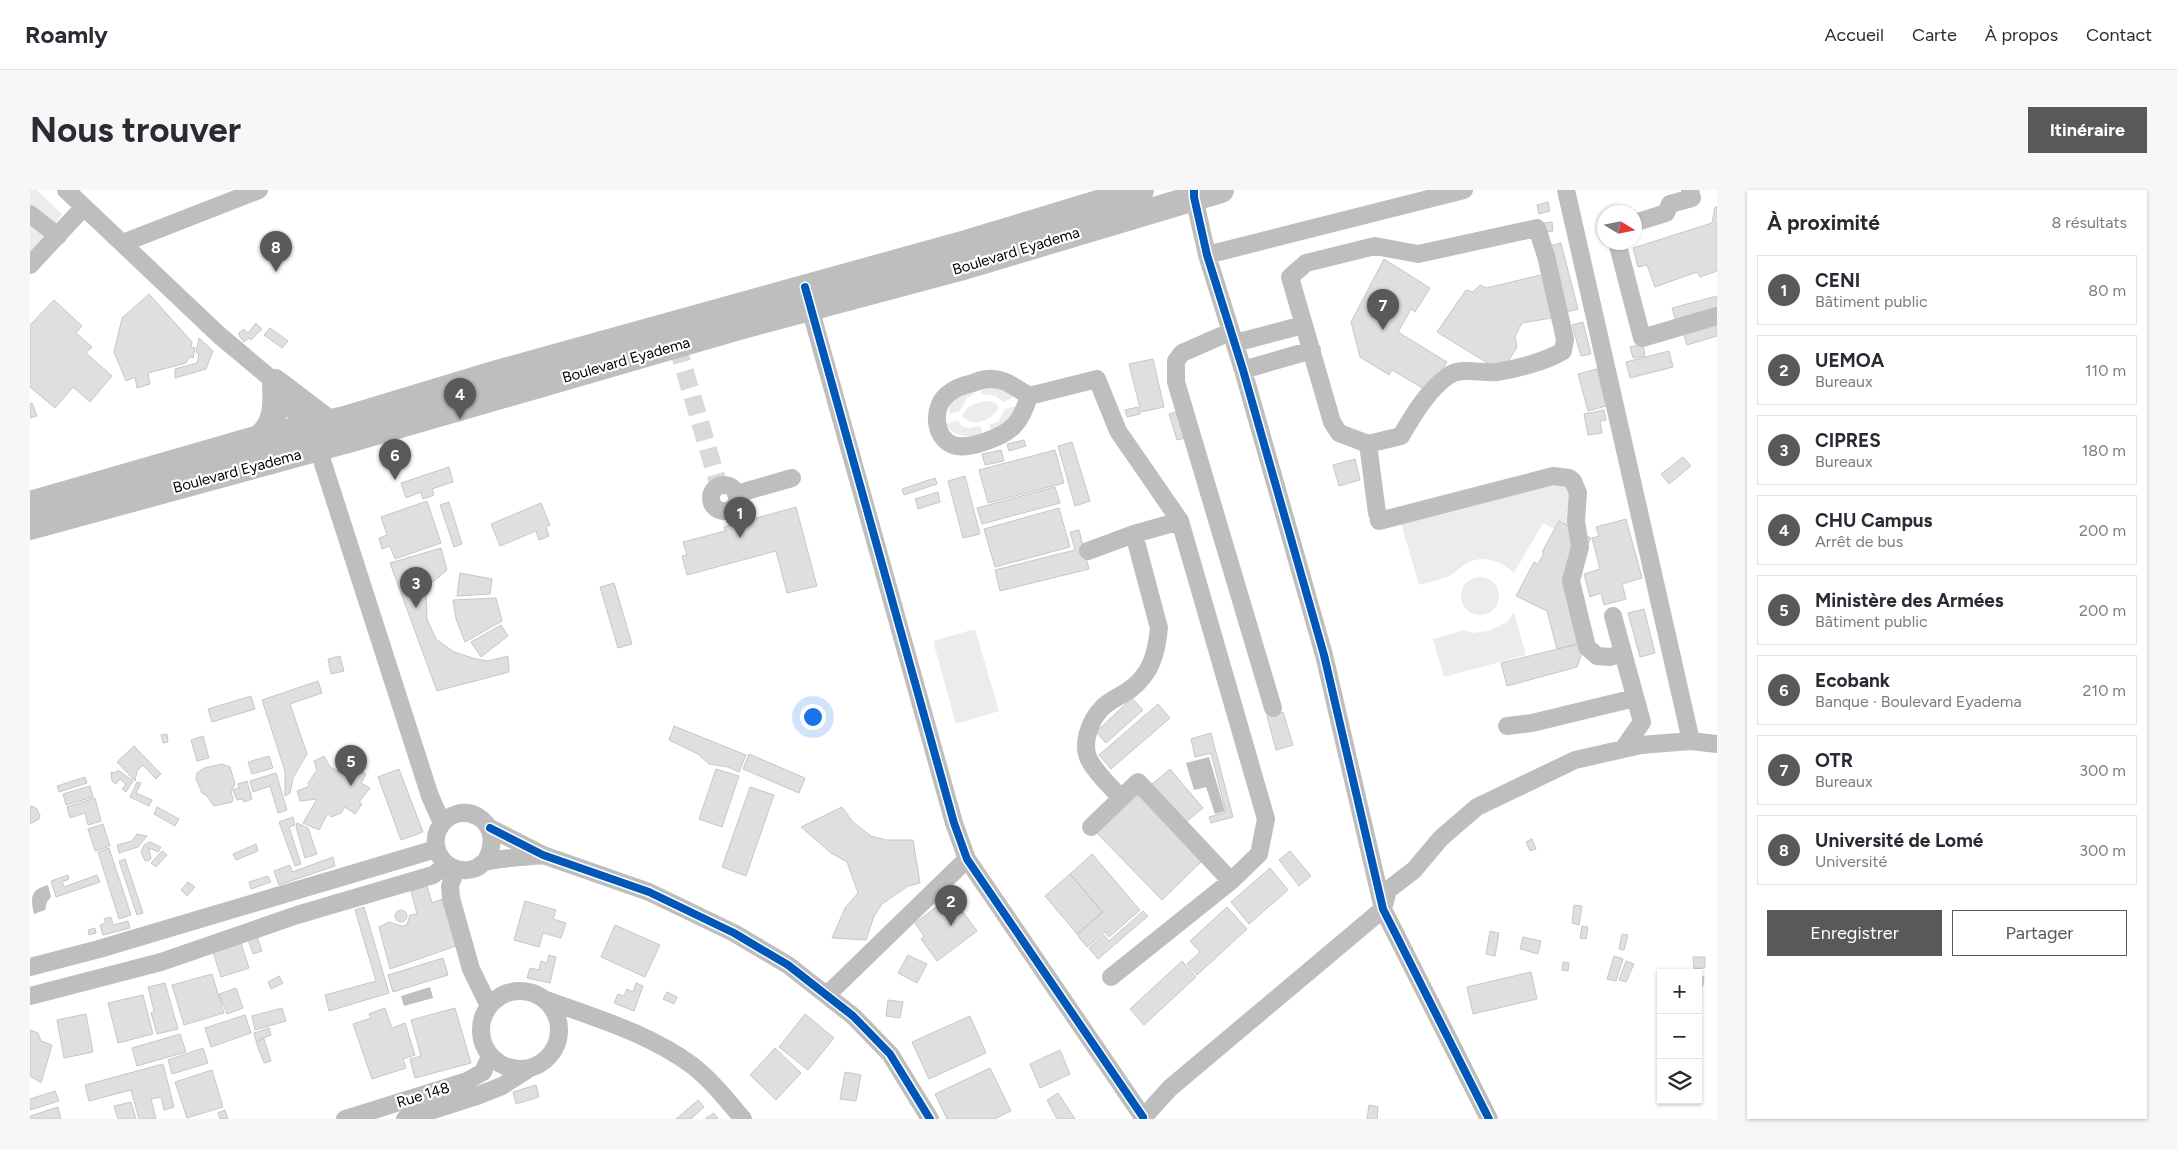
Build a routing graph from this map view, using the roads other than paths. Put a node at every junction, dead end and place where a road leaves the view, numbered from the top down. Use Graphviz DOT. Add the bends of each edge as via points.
graph roads {
  1 [pos="66,190"];
  2 [pos="1141,190"];
  3 [pos="1221,190"];
  4 [pos="1464,190"];
  5 [pos="1566,190"];
  6 [pos="1690,190"];
  7 [pos="254,191"];
  8 [pos="1194,194"];
  9 [pos="83,208"];
  10 [pos="30,214"];
  11 [pos="1642,220"];
  12 [pos="58,236"];
  13 [pos="123,243"];
  14 [pos="1619,250"];
  15 [pos="1207,255"];
  16 [pos="30,265"];
  17 [pos="807,298"];
  18 [pos="1717,316"];
  19 [pos="1302,325"];
  20 [pos="1232,337"];
  21 [pos="1312,350"];
  22 [pos="1243,370"];
  23 [pos="275,382"];
  24 [pos="1029,396"];
  25 [pos="318,434"];
  26 [pos="259,438"];
  27 [pos="1368,444"];
  28 [pos="792,478"];
  29 [pos="736,494"];
  30 [pos="30,504"];
  31 [pos="1180,521"];
  32 [pos="30,527"];
  33 [pos="1134,534"];
  34 [pos="1088,551"];
  35 [pos="1613,616"];
  36 [pos="1623,654"];
  37 [pos="1635,698"];
  38 [pos="1273,708"];
  39 [pos="1507,726"];
  40 [pos="1691,741"];
  41 [pos="1717,744"];
  42 [pos="1622,749"];
  43 [pos="1120,798"];
  44 [pos="442,824"];
  45 [pos="1091,826"];
  46 [pos="490,828"];
  47 [pos="436,849"];
  48 [pos="543,855"];
  49 [pos="967,859"];
  50 [pos="485,862"];
  51 [pos="451,867"];
  52 [pos="1231,881"];
  53 [pos="1383,909"];
  54 [pos="133,939"];
  55 [pos="30,967"];
  56 [pos="142,967"];
  57 [pos="1111,977"];
  58 [pos="828,994"];
  59 [pos="30,996"];
  60 [pos="546,1000"];
  61 [pos="489,1006"];
  62 [pos="490,1056"];
  63 [pos="527,1070"];
  64 [pos="1143,1118"];
  65 [pos="345,1119"];
  66 [pos="405,1119"];
  67 [pos="743,1119"];
  68 [pos="930,1119"];
  69 [pos="1489,1119"];
  1 -- 9 [label="street"];
  2 -- 17 [label="highway, Boulevard Eyadema" via="966,243"];
  3 -- 8 [label="highway, Boulevard Eyadema"];
  4 -- 15 [label="street"];
  5 -- 40 [label="street"];
  6 -- 11 [label="street" via="1692,198 1670,204 1666,212"];
  7 -- 13 [label="street"];
  8 -- 15 [label="street"];
  8 -- 17 [label="highway, Boulevard Eyadema" via="960,268"];
  9 -- 12 [label="street"];
  9 -- 13 [label="street"];
  10 -- 12 [label="street"];
  12 -- 16 [label="street"];
  13 -- 23 [label="street" via="219,335"];
  14 -- 18 [label="street" via="1642,338"];
  15 -- 20 [label="street"];
  17 -- 25 [label="highway, Boulevard Eyadema"];
  17 -- 49 [label="street"];
  19 -- 20 [label="street"];
  19 -- 21 [label="street"];
  19 -- 27 [label="street" via="1290,276 1306,263 1376,246 1418,254 1537,228 1565,339 1563,351 1554,357 1496,372 1472,370 1450,375 1416,410 1401,436"];
  20 -- 22 [label="street"];
  20 -- 38 [label="street" via="1182,352 1176,362 1176,382"];
  21 -- 22 [label="street"];
  21 -- 27 [label="street" via="1332,422 1340,433"];
  22 -- 53 [label="street" via="1324,655"];
  23 -- 25 [label="highway"];
  23 -- 26 [label="highway" via="274,416 268,431"];
  24 -- 24 [label="street" via="1002,381 980,380 946,395 936,423 942,436 953,445 970,446 1013,428 1024,414"];
  24 -- 31 [label="street" via="1097,379 1118,431"];
  25 -- 26 [label="highway, Boulevard Eyadema"];
  25 -- 32 [label="highway, Boulevard Eyadema"];
  25 -- 44 [label="street" via="427,786"];
  26 -- 30 [label="highway, Boulevard Eyadema"];
  27 -- 36 [label="street" via="1378,517 1553,476 1569,478 1578,492 1576,521 1580,543 1571,581 1587,647 1592,654 1602,657"];
  28 -- 29 [label="street"];
  31 -- 33 [label="street"];
  31 -- 52 [label="street" via="1266,819 1259,854"];
  33 -- 34 [label="street"];
  33 -- 43 [label="street" via="1159,628 1157,644 1152,664 1143,678 1134,688 1103,706 1089,728 1086,740 1086,753 1091,763"];
  35 -- 36 [label="street"];
  36 -- 37 [label="street"];
  37 -- 39 [label="street"];
  37 -- 42 [label="street" via="1642,722"];
  40 -- 41 [label="street"];
  40 -- 42 [label="street"];
  42 -- 53 [label="street" via="1575,760 1477,807 1441,838 1414,870 1388,890"];
  43 -- 45 [label="street"];
  43 -- 52 [label="street" via="1138,782"];
  44 -- 46 [label="street" via="457,814 467,813 484,820"];
  44 -- 47 [label="street" via="436,835"];
  46 -- 48 [label="street"];
  46 -- 50 [label="street" via="493,839"];
  47 -- 51 [label="street" via="440,858"];
  47 -- 54 [label="street"];
  48 -- 50 [label="street"];
  48 -- 58 [label="street" via="649,892 734,933 788,964"];
  49 -- 58 [label="street"];
  49 -- 64 [label="street"];
  50 -- 51 [label="street" via="466,870"];
  51 -- 56 [label="street"];
  51 -- 61 [label="street" via="451,898 471,969"];
  52 -- 57 [label="street"];
  53 -- 64 [label="street" via="1170,1088"];
  53 -- 69 [label="street"];
  54 -- 55 [label="street"];
  54 -- 56 [label="street"];
  56 -- 59 [label="street"];
  58 -- 68 [label="street" via="890,1054"];
  60 -- 61 [label="street" via="532,993 516,991"];
  60 -- 63 [label="street" via="558,1019 558,1041 547,1060"];
  60 -- 67 [label="street" via="610,1023 652,1042 692,1066 720,1091"];
  61 -- 62 [label="street" via="481,1026 484,1047"];
  62 -- 63 [label="street" via="507,1067"];
  62 -- 65 [label="street, Rue 148" via="484,1072 467,1081"];
  63 -- 66 [label="street" via="502,1086"];
}
